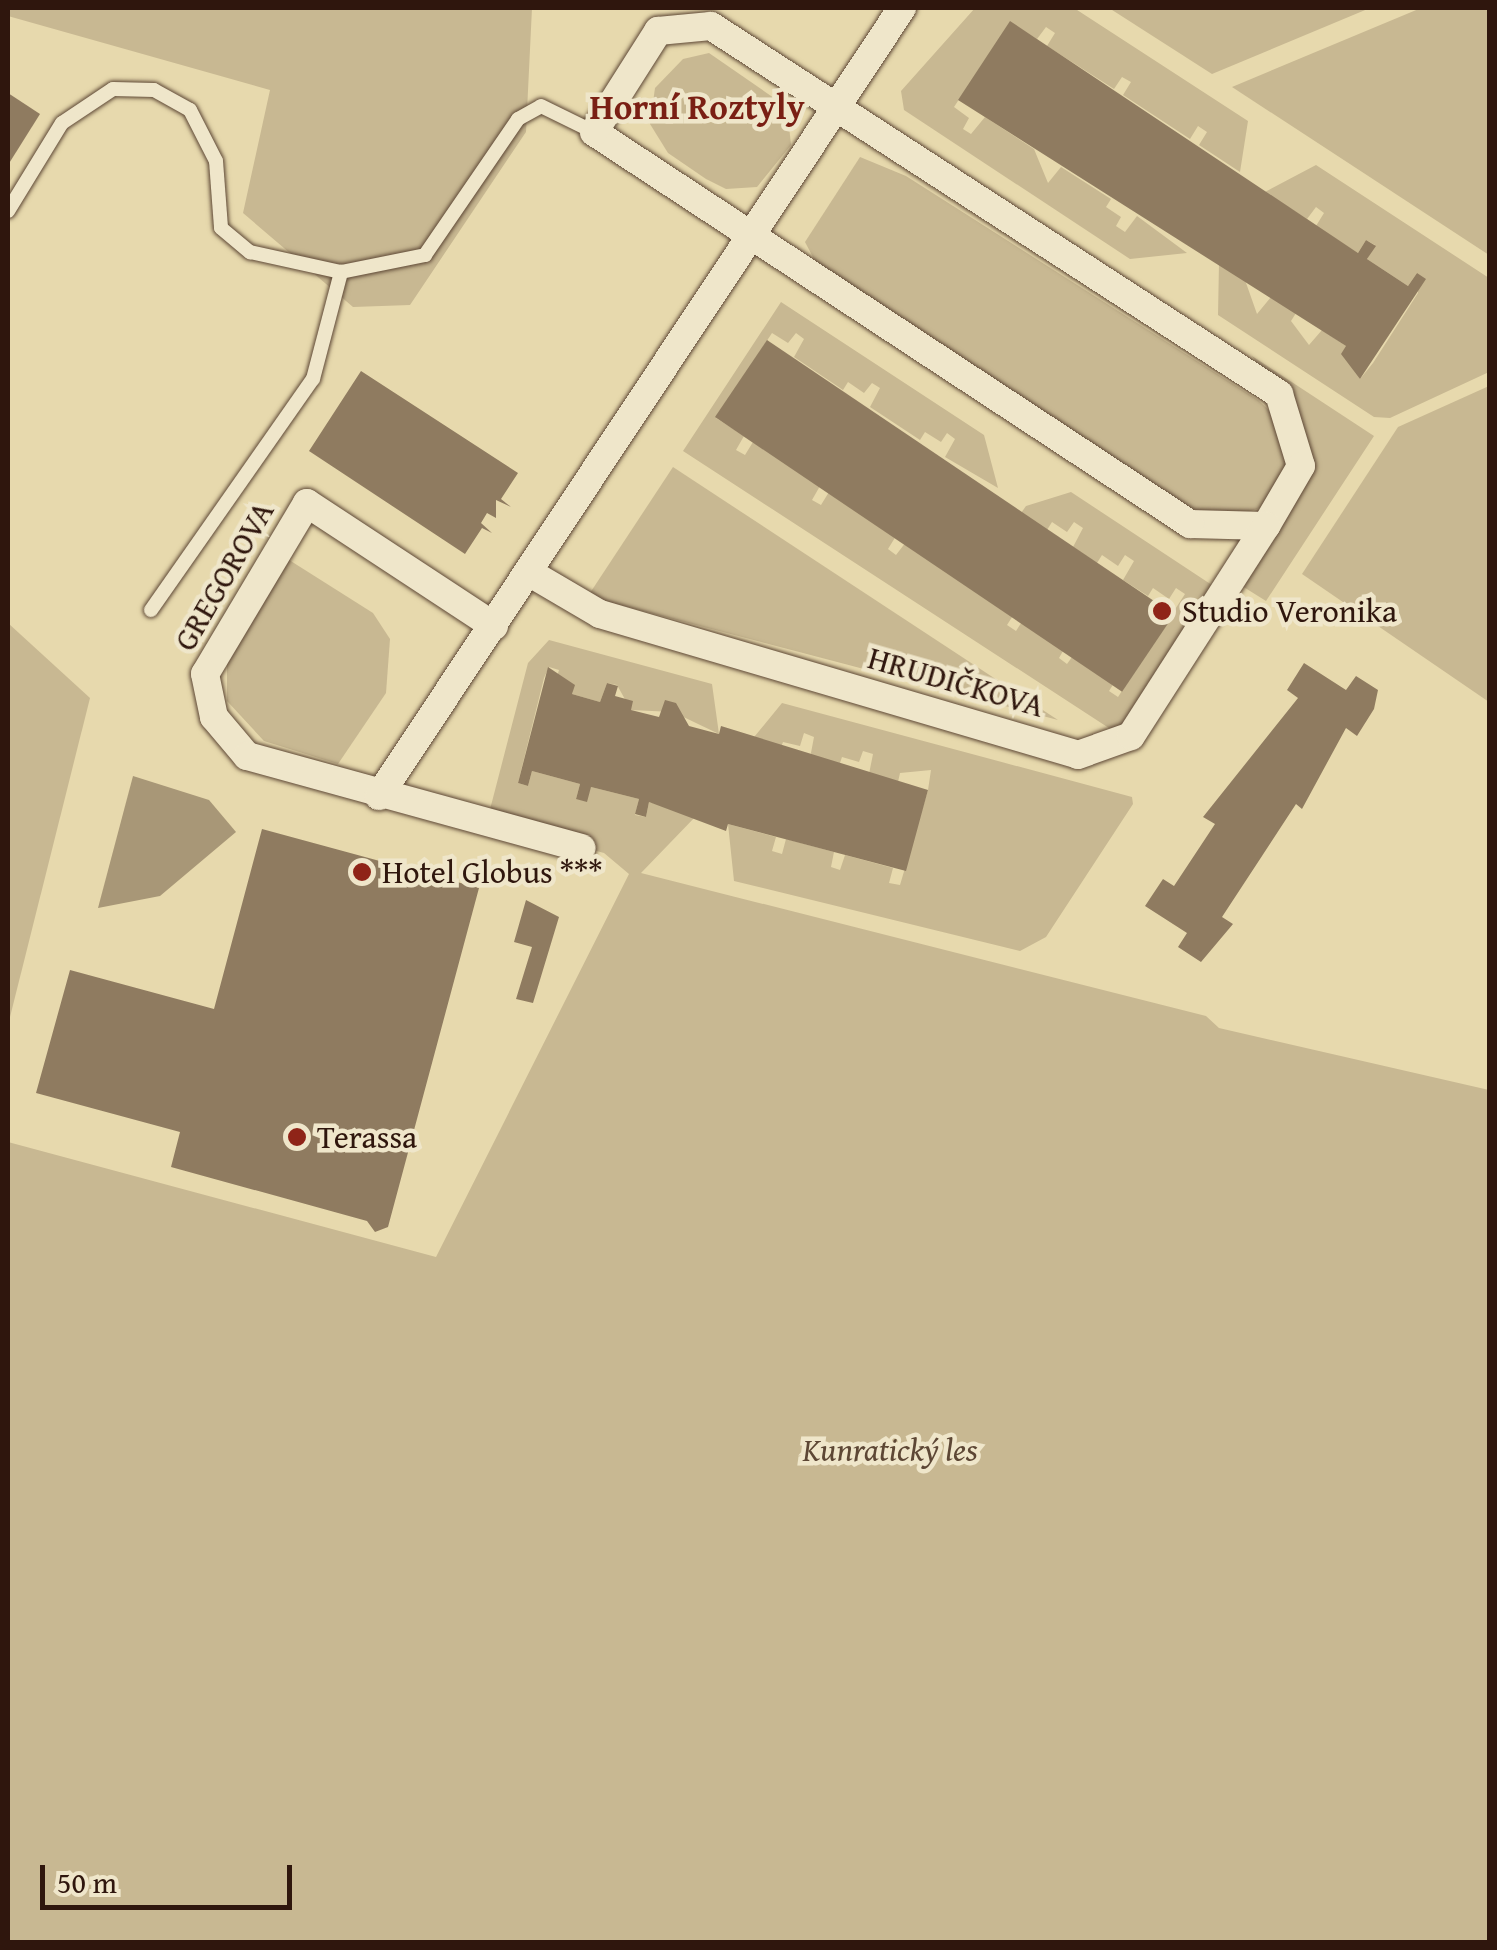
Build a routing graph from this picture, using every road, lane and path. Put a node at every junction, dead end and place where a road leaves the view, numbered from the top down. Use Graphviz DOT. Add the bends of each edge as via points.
graph roads {
  1 [pos="902,8"];
  2 [pos="836,106"];
  3 [pos="594,132"];
  4 [pos="8,212"];
  5 [pos="753,238"];
  6 [pos="341,272"];
  7 [pos="1266,526"];
  8 [pos="530,573"];
  9 [pos="151,610"];
  10 [pos="494,626"];
  11 [pos="379,796"];
  12 [pos="582,848"];
  1 -- 2 [label="street"];
  2 -- 3 [label="street" via="711,26 680,28 658,32"];
  2 -- 5 [label="street"];
  2 -- 7 [label="street, HRUDIČKOVA" via="1280,394 1302,466"];
  3 -- 5 [label="street"];
  3 -- 6 [label="lane" via="540,106 518,119 424,255"];
  4 -- 6 [label="lane" via="62,123 113,89 154,90 190,110 208,133 221,228 250,252"];
  5 -- 7 [label="street" via="1190,524"];
  5 -- 8 [label="street"];
  6 -- 9 [label="lane" via="313,380"];
  7 -- 8 [label="street, HRUDIČKOVA" via="1131,736 1078,754 600,614"];
  8 -- 10 [label="street"];
  10 -- 11 [label="street"];
  10 -- 11 [label="street, GREGOROVA" via="307,504 205,674 214,717 247,756"];
  11 -- 12 [label="street, GREGOROVA"];
}
